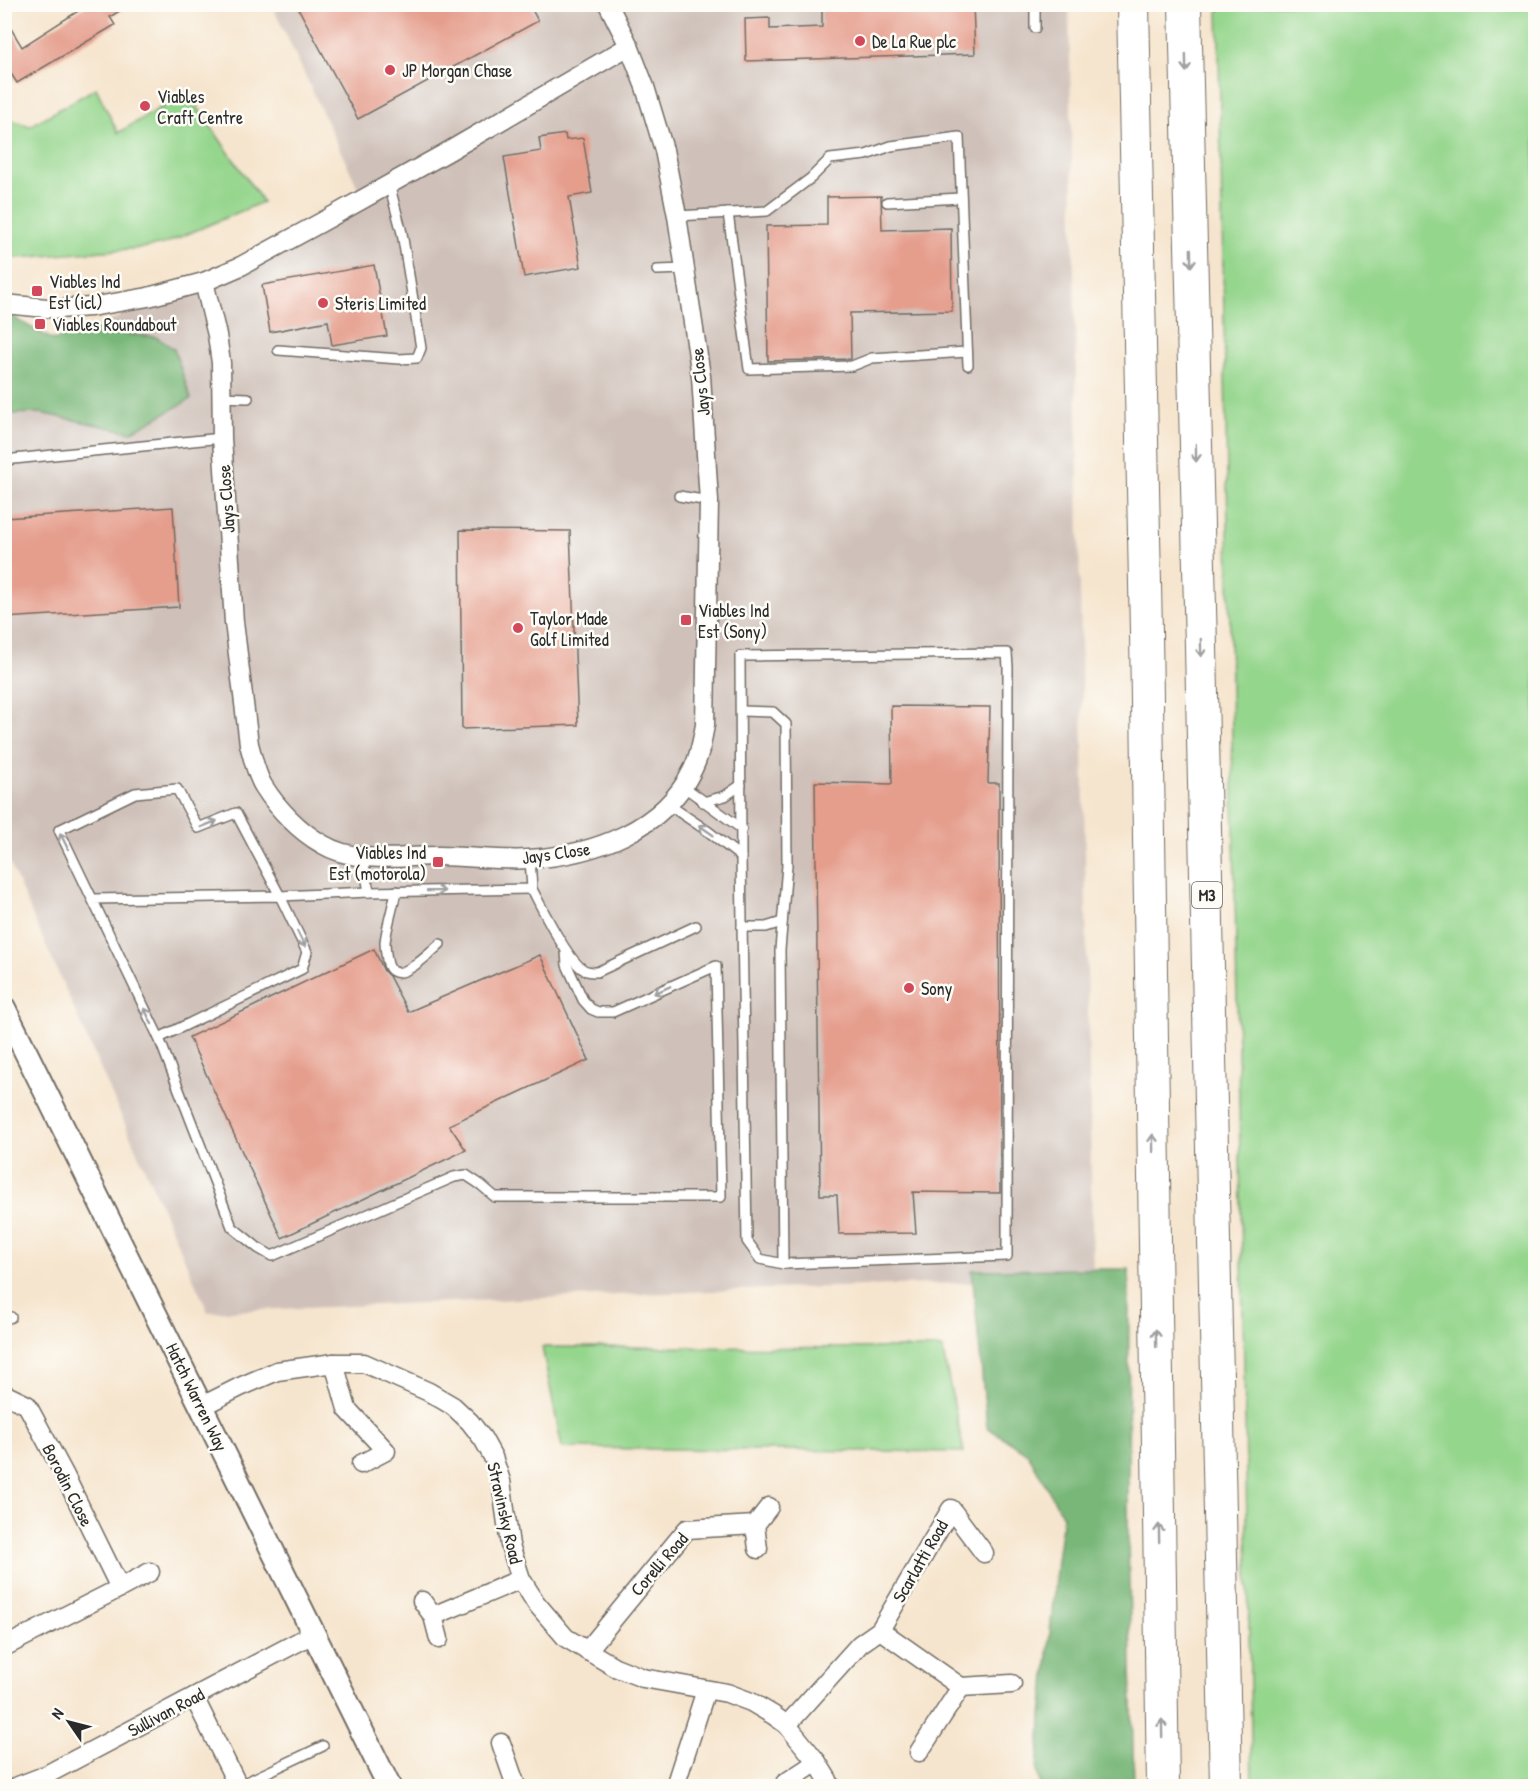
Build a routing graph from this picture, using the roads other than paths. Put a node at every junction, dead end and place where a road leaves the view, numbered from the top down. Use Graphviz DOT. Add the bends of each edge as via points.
graph roads {
  1 [pos="608,4"];
  2 [pos="1035,4"];
  3 [pos="1133,4"];
  4 [pos="1185,4"];
  5 [pos="1035,28"];
  6 [pos="629,46"];
  7 [pos="389,184"];
  8 [pos="961,198"];
  9 [pos="887,202"];
  10 [pos="728,213"];
  11 [pos="677,216"];
  12 [pos="685,269"];
  13 [pos="657,270"];
  14 [pos="204,282"];
  15 [pos="4,304"];
  16 [pos="278,350"];
  17 [pos="968,352"];
  18 [pos="968,365"];
  19 [pos="221,397"];
  20 [pos="248,398"];
  21 [pos="222,438"];
  22 [pos="4,460"];
  23 [pos="679,496"];
  24 [pos="709,501"];
  25 [pos="741,711"];
  26 [pos="741,785"];
  27 [pos="683,786"];
  28 [pos="704,802"];
  29 [pos="669,805"];
  30 [pos="742,829"];
  31 [pos="741,857"];
  32 [pos="363,858"];
  33 [pos="530,859"];
  34 [pos="532,889"];
  35 [pos="396,891"];
  36 [pos="369,892"];
  37 [pos="280,896"];
  38 [pos="92,899"];
  39 [pos="782,922"];
  40 [pos="696,926"];
  41 [pos="742,927"];
  42 [pos="440,944"];
  43 [pos="566,951"];
  44 [pos="4,1008"];
  45 [pos="159,1038"];
  46 [pos="783,1264"];
  47 [pos="334,1363"];
  48 [pos="4,1394"];
  49 [pos="202,1406"];
  50 [pos="361,1464"];
  51 [pos="769,1507"];
  52 [pos="755,1525"];
  53 [pos="758,1549"];
  54 [pos="984,1553"];
  55 [pos="150,1572"];
  56 [pos="521,1579"];
  57 [pos="120,1588"];
  58 [pos="422,1601"];
  59 [pos="433,1616"];
  60 [pos="880,1630"];
  61 [pos="314,1634"];
  62 [pos="439,1639"];
  63 [pos="4,1647"];
  64 [pos="587,1651"];
  65 [pos="1012,1684"];
  66 [pos="961,1687"];
  67 [pos="706,1690"];
  68 [pos="194,1697"];
  69 [pos="787,1725"];
  70 [pos="501,1743"];
  71 [pos="323,1746"];
  72 [pos="919,1752"];
  73 [pos="817,1762"];
  74 [pos="785,1783"];
  75 [pos="18,1786"];
  76 [pos="238,1786"];
  77 [pos="388,1786"];
  78 [pos="516,1786"];
  79 [pos="675,1786"];
  80 [pos="830,1786"];
  81 [pos="1163,1786"];
  82 [pos="1226,1786"];
  1 -- 6 [label="street, Jays Close"];
  2 -- 5 [label="lane"];
  81 -- 3 [label="highway, one-way"];
  4 -- 82 [label="highway, M3, one-way"];
  6 -- 7 [label="street"];
  6 -- 11 [label="street, Jays Close" via="664,150"];
  7 -- 14 [label="street" via="241,266"];
  7 -- 16 [label="lane" via="402,233 421,348 417,358"];
  8 -- 9 [label="lane"];
  8 -- 10 [label="lane" via="959,137 830,159 767,211"];
  8 -- 17 [label="lane"];
  10 -- 11 [label="lane"];
  10 -- 17 [label="lane" via="749,369 852,366 872,358"];
  11 -- 12 [label="street, Jays Close"];
  12 -- 13 [label="lane"];
  12 -- 24 [label="street, Jays Close" via="701,376"];
  14 -- 15 [label="street" via="91,307 57,309"];
  14 -- 19 [label="street, Jays Close" via="221,363"];
  17 -- 18 [label="lane"];
  19 -- 20 [label="lane"];
  19 -- 21 [label="street, Jays Close"];
  21 -- 22 [label="lane"];
  21 -- 32 [label="street, Jays Close" via="234,622 254,764 263,786 309,836 323,845"];
  23 -- 24 [label="lane"];
  24 -- 27 [label="street, Jays Close" via="705,725 700,751"];
  25 -- 26 [label="lane"];
  25 -- 39 [label="lane" via="773,712 786,724 787,865"];
  25 -- 46 [label="lane" via="741,656 1007,653 1007,1256"];
  26 -- 28 [label="lane" via="725,796"];
  26 -- 30 [label="lane"];
  27 -- 28 [label="lane"];
  27 -- 29 [label="street, Jays Close"];
  28 -- 30 [label="lane"];
  31 -- 29 [label="lane, one-way"];
  29 -- 33 [label="street, Jays Close" via="646,824 597,848"];
  30 -- 31 [label="lane"];
  31 -- 41 [label="lane"];
  32 -- 33 [label="street, Jays Close"];
  32 -- 36 [label="lane"];
  33 -- 34 [label="lane"];
  35 -- 34 [label="lane, one-way"];
  34 -- 43 [label="lane"];
  35 -- 36 [label="lane"];
  35 -- 42 [label="lane" via="385,942 391,970 410,969"];
  36 -- 37 [label="lane"];
  37 -- 38 [label="lane"];
  38 -- 37 [label="lane, one-way" via="59,830 135,793 177,789 198,828 236,813"];
  37 -- 45 [label="lane, one-way" via="307,952 303,969"];
  45 -- 38 [label="lane, one-way"];
  39 -- 41 [label="lane"];
  39 -- 46 [label="lane"];
  40 -- 43 [label="lane" via="597,972 577,965"];
  41 -- 46 [label="lane" via="747,1241 760,1259"];
  45 -- 43 [label="lane, one-way" via="232,1227 273,1256 466,1175 495,1197 721,1197 716,966 613,1012 598,1012 583,999 567,965"];
  44 -- 49 [label="street, Hatch Warren Way"];
  47 -- 49 [label="street, Stravinsky Road" via="277,1371"];
  47 -- 50 [label="street" via="347,1409 386,1451"];
  47 -- 56 [label="street, Stravinsky Road" via="364,1364 382,1371 437,1396 470,1422 493,1457 501,1481 510,1545"];
  48 -- 57 [label="street, Borodin Close" via="27,1405"];
  49 -- 61 [label="street, Hatch Warren Way"];
  51 -- 52 [label="street"];
  52 -- 53 [label="street"];
  52 -- 64 [label="street, Corelli Road" via="687,1529"];
  54 -- 60 [label="street, Scarlatti Road" via="951,1509"];
  55 -- 57 [label="street"];
  56 -- 59 [label="street"];
  56 -- 64 [label="street, Stravinsky Road" via="566,1638"];
  57 -- 63 [label="street"];
  58 -- 59 [label="street"];
  59 -- 62 [label="street"];
  60 -- 66 [label="street"];
  60 -- 69 [label="street, Scarlatti Road" via="860,1644"];
  61 -- 68 [label="street, Sullivan Road"];
  61 -- 77 [label="street, Hatch Warren Way"];
  64 -- 67 [label="street, Stravinsky Road" via="643,1678"];
  65 -- 66 [label="street"];
  66 -- 72 [label="street"];
  67 -- 69 [label="street, Stravinsky Road" via="751,1702"];
  67 -- 79 [label="street"];
  68 -- 75 [label="street, Sullivan Road"];
  68 -- 76 [label="street"];
  69 -- 73 [label="street, Stravinsky Road"];
  70 -- 78 [label="street"];
  71 -- 76 [label="lane"];
  73 -- 74 [label="street"];
  73 -- 80 [label="street, Stravinsky Road"];
}
